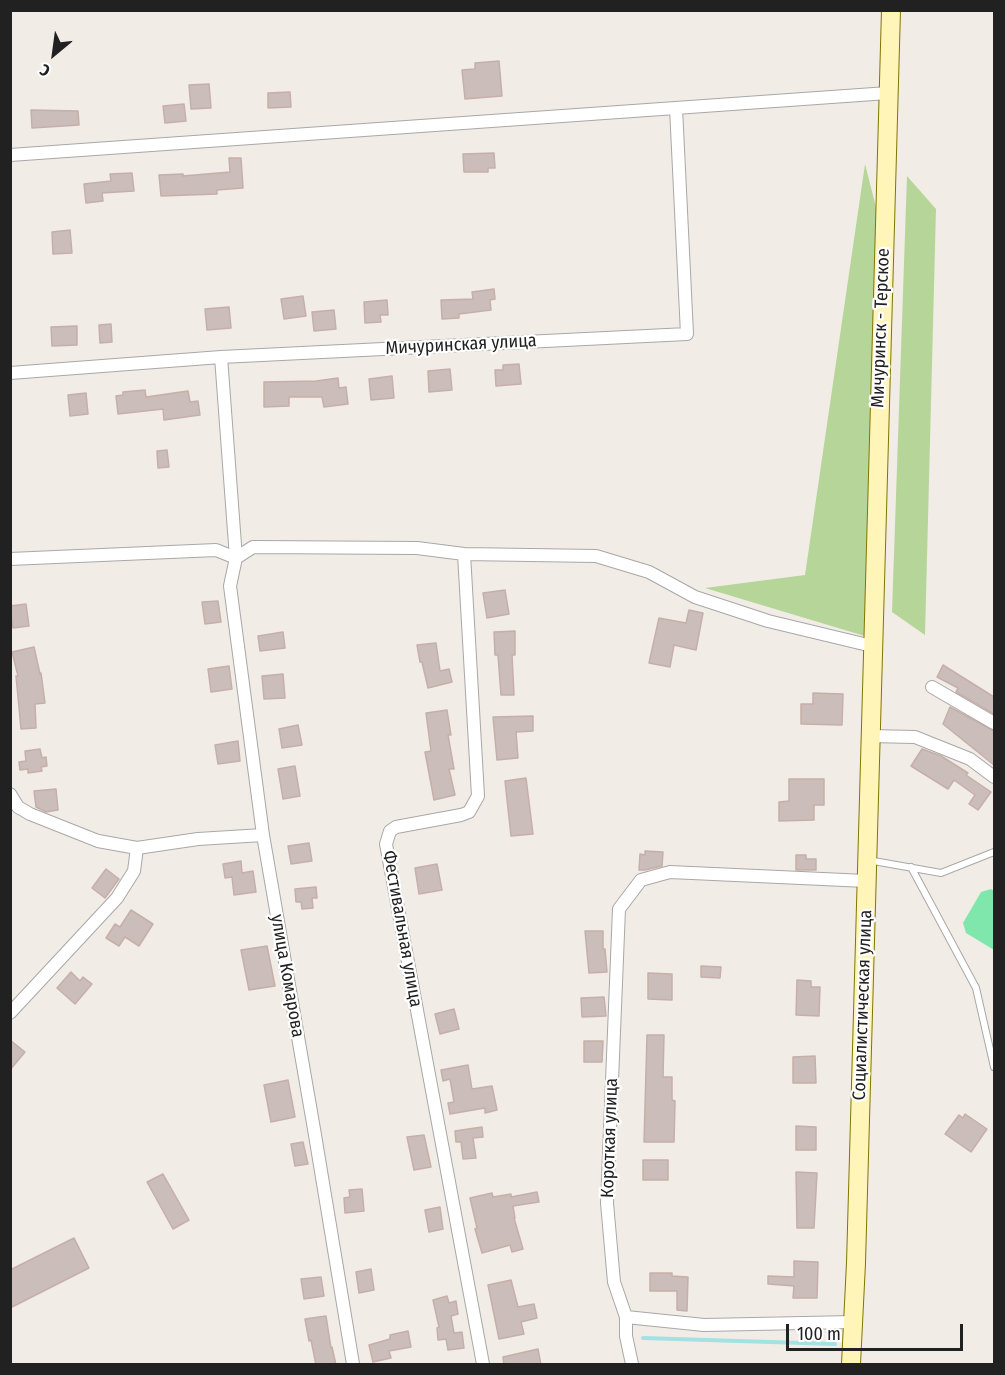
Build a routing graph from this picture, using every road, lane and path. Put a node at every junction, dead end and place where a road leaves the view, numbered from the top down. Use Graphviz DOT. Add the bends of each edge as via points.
graph roads {
  1 [pos="891,10"];
  2 [pos="888,93"];
  3 [pos="676,108"];
  4 [pos="10,156"];
  5 [pos="221,357"];
  6 [pos="10,373"];
  7 [pos="464,554"];
  8 [pos="236,558"];
  9 [pos="10,559"];
  10 [pos="872,646"];
  11 [pos="932,687"];
  12 [pos="994,723"];
  13 [pos="870,736"];
  14 [pos="994,777"];
  15 [pos="10,794"];
  16 [pos="263,835"];
  17 [pos="137,848"];
  18 [pos="994,852"];
  19 [pos="867,860"];
  20 [pos="911,867"];
  21 [pos="866,881"];
  22 [pos="10,1013"];
  23 [pos="994,1066"];
  24 [pos="626,1317"];
  25 [pos="853,1322"];
  26 [pos="352,1365"];
  27 [pos="483,1365"];
  28 [pos="632,1365"];
  29 [pos="851,1365"];
  1 -- 2 [label="street, Мичуринск - Терское"];
  2 -- 3 [label="street"];
  2 -- 10 [label="street, Мичуринск - Терское"];
  3 -- 4 [label="street"];
  3 -- 5 [label="street, Мичуринская улица" via="687,334"];
  5 -- 6 [label="street, Мичуринская улица"];
  5 -- 8 [label="street, улица Комарова"];
  7 -- 8 [label="street" via="417,548 253,547"];
  7 -- 10 [label="street" via="596,556 649,572 694,597 758,618"];
  7 -- 27 [label="street, Фестивальная улица" via="478,796 469,812 396,827 390,831 386,844"];
  8 -- 9 [label="street" via="216,550"];
  8 -- 16 [label="street, улица Комарова" via="230,586"];
  10 -- 13 [label="street, Социалистическая улица"];
  11 -- 12 [label="street"];
  13 -- 14 [label="street" via="915,736 970,759"];
  13 -- 19 [label="street, Социалистическая улица"];
  15 -- 17 [label="street" via="18,807 30,814 99,841"];
  16 -- 17 [label="street"];
  16 -- 26 [label="street, улица Комарова"];
  17 -- 22 [label="street" via="134,871 117,898"];
  18 -- 20 [label="lane" via="941,873"];
  19 -- 20 [label="lane"];
  19 -- 21 [label="street, Социалистическая улица"];
  20 -- 23 [label="lane" via="976,988"];
  21 -- 24 [label="street, Короткая улица" via="670,872 641,880 619,909 607,1203 614,1282"];
  21 -- 25 [label="street, Социалистическая улица"];
  24 -- 25 [label="street" via="704,1325"];
  24 -- 28 [label="street, Короткая улица"];
  25 -- 29 [label="street, Социалистическая улица"];
}
